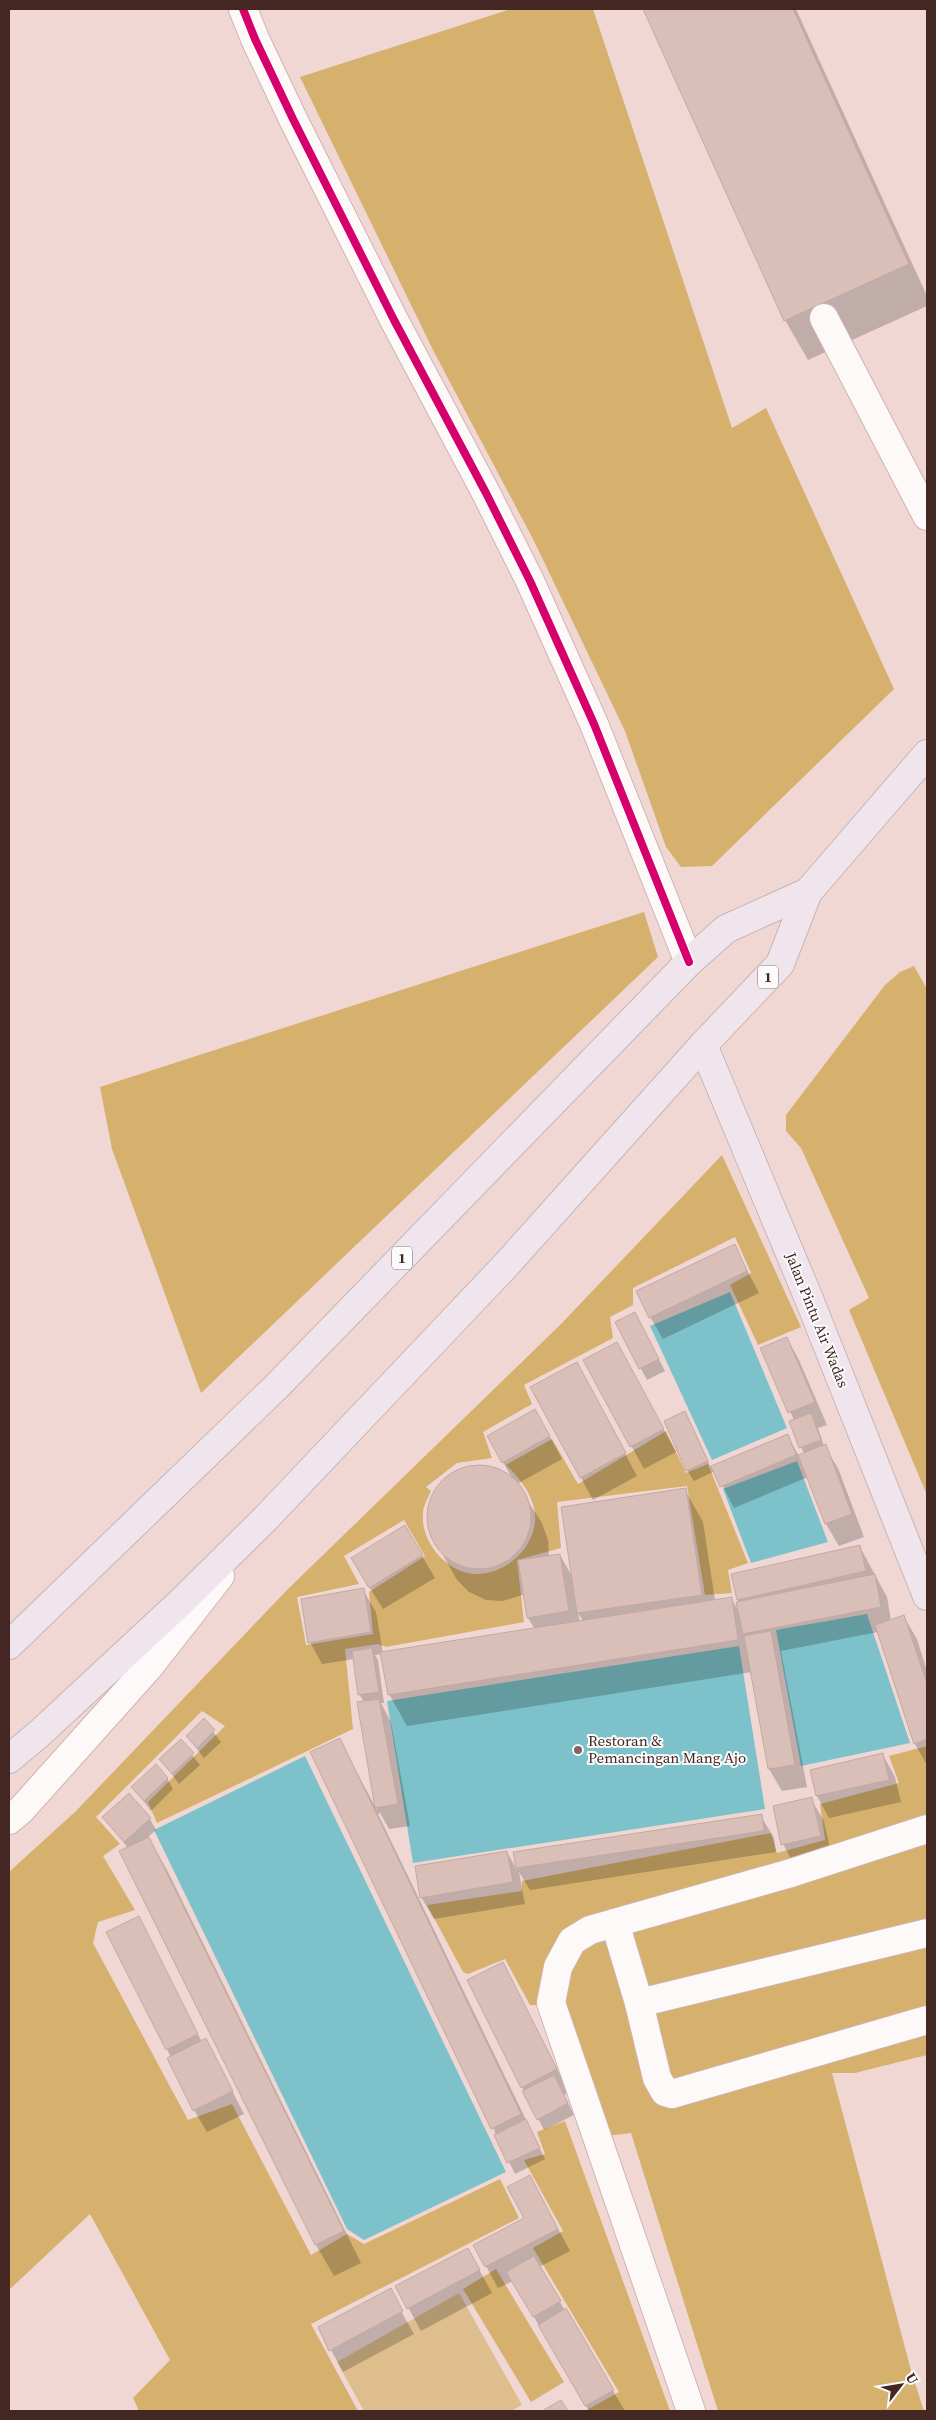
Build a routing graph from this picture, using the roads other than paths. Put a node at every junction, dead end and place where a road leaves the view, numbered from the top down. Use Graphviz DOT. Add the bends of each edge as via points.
graph roads {
  1 [pos="243,9"];
  2 [pos="824,318"];
  3 [pos="927,516"];
  4 [pos="927,754"];
  5 [pos="808,892"];
  6 [pos="689,962"];
  7 [pos="703,1045"];
  8 [pos="266,1518"];
  9 [pos="927,1595"];
  10 [pos="60,1598"];
  11 [pos="9,1634"];
  12 [pos="9,1645"];
  13 [pos="9,1759"];
  14 [pos="9,1820"];
  15 [pos="927,1829"];
  16 [pos="615,1924"];
  17 [pos="927,1933"];
  18 [pos="639,2003"];
  19 [pos="927,2020"];
  20 [pos="691,2411"];
  1 -- 6 [label="street" via="293,119 389,311 530,581 594,724"];
  2 -- 3 [label="street"];
  4 -- 5 [label="main road, 1"];
  5 -- 6 [label="main road, 1" via="726,929"];
  5 -- 7 [label="main road, 1" via="780,964"];
  6 -- 10 [label="main road, 1" via="277,1386"];
  7 -- 8 [label="main road, 1" via="506,1265"];
  7 -- 9 [label="main road, Jalan Pintu Air Wadas"];
  8 -- 13 [label="main road, 1" via="174,1608"];
  8 -- 14 [label="street" via="148,1668"];
  10 -- 11 [label="street"];
  10 -- 12 [label="main road, 1"];
  15 -- 16 [label="street"];
  16 -- 18 [label="street"];
  16 -- 20 [label="street" via="590,1930 572,1941 558,1967 551,2003"];
  17 -- 18 [label="street"];
  18 -- 19 [label="street" via="657,2078 666,2092 672,2094"];
}
